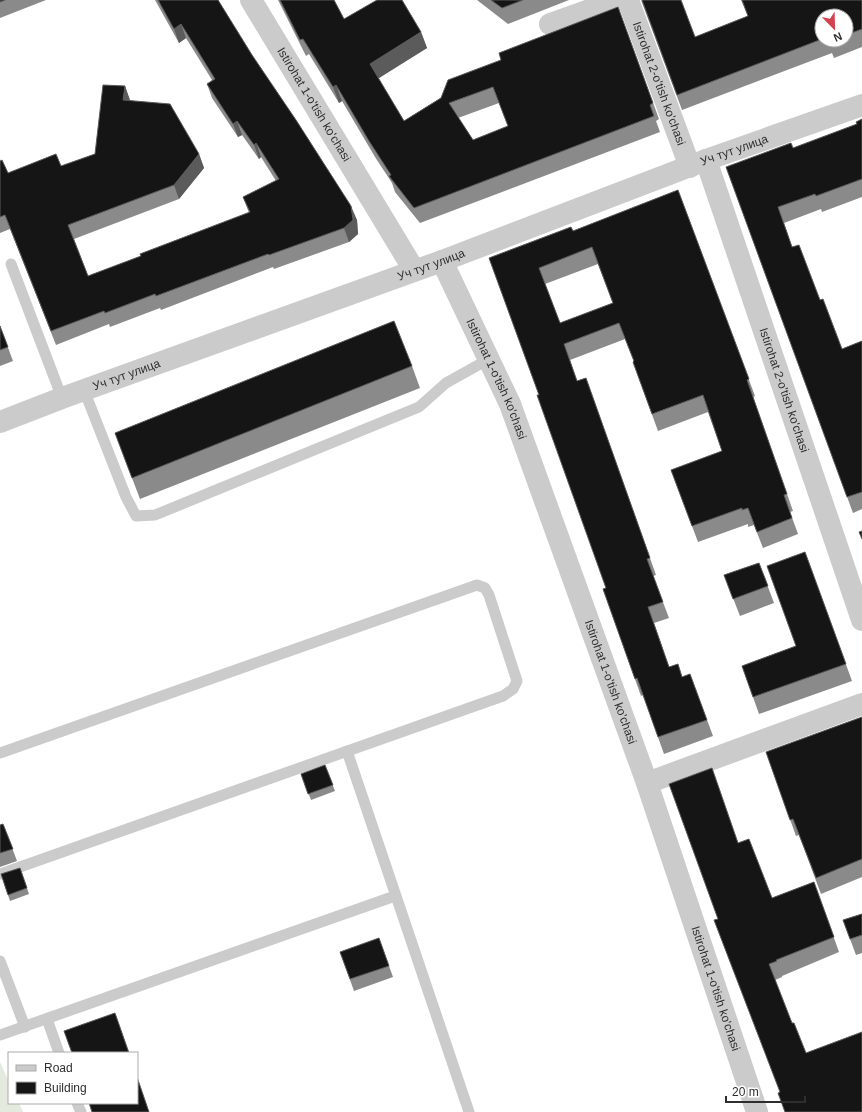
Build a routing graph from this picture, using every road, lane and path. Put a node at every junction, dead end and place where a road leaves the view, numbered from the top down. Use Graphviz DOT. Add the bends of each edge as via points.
graph roads {
  1 [pos="251,0"];
  2 [pos="618,0"];
  3 [pos="628,0"];
  4 [pos="550,24"];
  5 [pos="862,105"];
  6 [pos="698,163"];
  7 [pos="442,261"];
  8 [pos="11,264"];
  9 [pos="414,270"];
  10 [pos="489,359"];
  11 [pos="84,390"];
  12 [pos="62,398"];
  13 [pos="0,422"];
  14 [pos="862,620"];
  15 [pos="862,704"];
  16 [pos="347,752"];
  17 [pos="0,753"];
  18 [pos="647,783"];
  19 [pos="0,874"];
  20 [pos="395,896"];
  21 [pos="0,961"];
  22 [pos="47,1019"];
  23 [pos="25,1027"];
  24 [pos="0,1035"];
  25 [pos="59,1052"];
  26 [pos="469,1112"];
  27 [pos="757,1112"];
  1 -- 9 [label="street, Istirohat 1-o'tish ko'chasi"];
  2 -- 4 [label="street"];
  3 -- 6 [label="street, Istirohat 2-o'tish ko'chasi"];
  5 -- 6 [label="street, Уч тут улица"];
  6 -- 7 [label="street, Уч тут улица"];
  6 -- 14 [label="street, Istirohat 2-o'tish ko'chasi"];
  7 -- 9 [label="street, Уч тут улица"];
  7 -- 10 [label="street, Istirohat 1-o'tish ko'chasi"];
  8 -- 12 [label="lane"];
  9 -- 11 [label="street, Уч тут улица"];
  10 -- 11 [label="lane" via="446,383 419,407 148,516 136,516 126,497"];
  10 -- 18 [label="street, Istirohat 1-o'tish ko'chasi" via="510,404"];
  11 -- 12 [label="street, Уч тут улица"];
  12 -- 13 [label="street, Уч тут улица"];
  15 -- 18 [label="street"];
  16 -- 17 [label="lane" via="503,696 513,689 517,682 516,674 485,588 477,585 469,587"];
  16 -- 19 [label="lane"];
  16 -- 20 [label="lane"];
  18 -- 27 [label="street, Istirohat 1-o'tish ko'chasi"];
  20 -- 22 [label="lane"];
  20 -- 26 [label="lane"];
  21 -- 23 [label="lane"];
  22 -- 23 [label="lane"];
  22 -- 25 [label="lane"];
  23 -- 24 [label="lane"];
}
